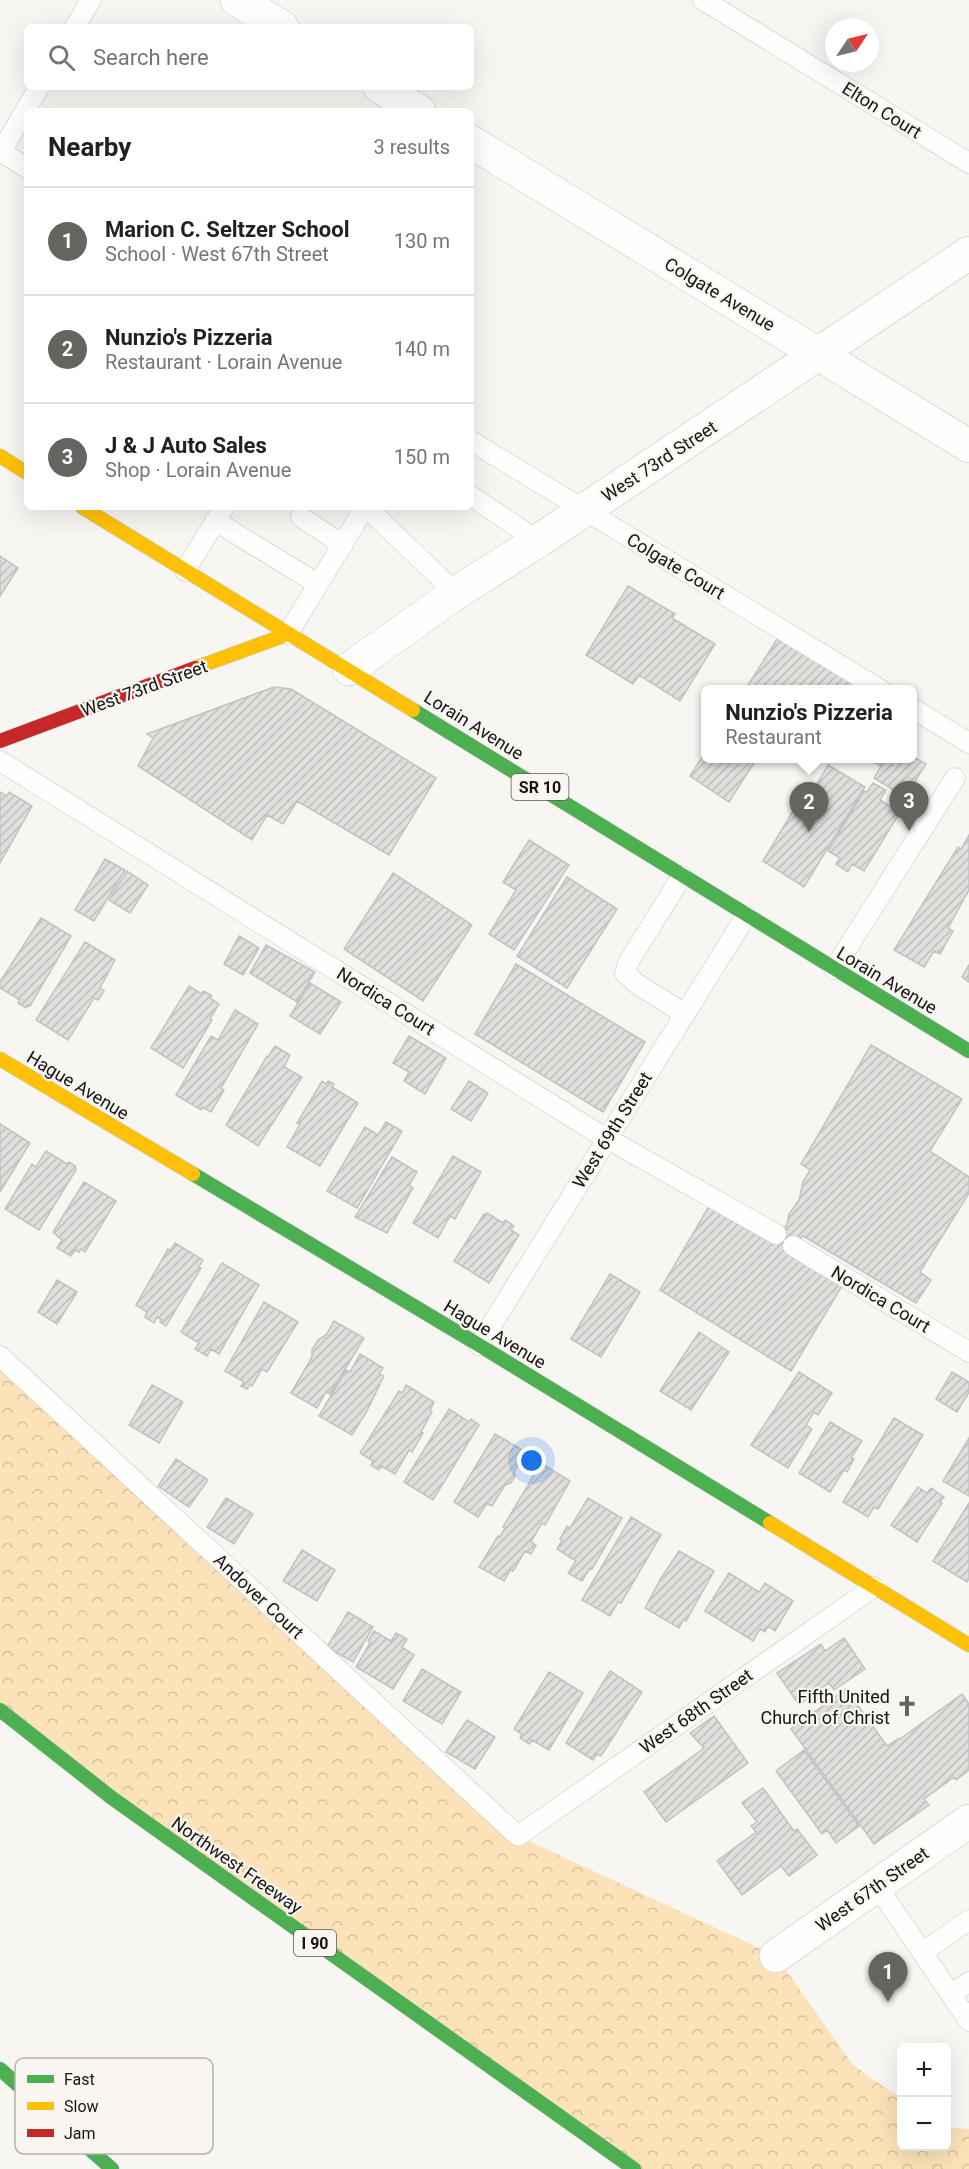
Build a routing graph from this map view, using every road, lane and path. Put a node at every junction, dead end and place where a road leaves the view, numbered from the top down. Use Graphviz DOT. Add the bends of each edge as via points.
graph roads {
  1 [pos="91,0"];
  2 [pos="237,0"];
  3 [pos="703,0"];
  4 [pos="77,24"];
  5 [pos="277,24"];
  6 [pos="37,90"];
  7 [pos="385,90"];
  8 [pos="27,108"];
  9 [pos="414,108"];
  10 [pos="24,113"];
  11 [pos="474,144"];
  12 [pos="1,152"];
  13 [pos="969,164"];
  14 [pos="24,166"];
  15 [pos="969,253"];
  16 [pos="819,354"];
  17 [pos="474,443"];
  18 [pos="969,446"];
  19 [pos="0,456"];
  20 [pos="24,471"];
  21 [pos="474,498"];
  22 [pos="87,510"];
  23 [pos="363,510"];
  24 [pos="368,510"];
  25 [pos="584,510"];
  26 [pos="220,514"];
  27 [pos="301,517"];
  28 [pos="538,541"];
  29 [pos="343,545"];
  30 [pos="185,571"];
  31 [pos="318,584"];
  32 [pos="456,593"];
  33 [pos="288,634"];
  34 [pos="349,669"];
  35 [pos="873,685"];
  36 [pos="917,711"];
  37 [pos="0,741"];
  38 [pos="969,742"];
  39 [pos="0,761"];
  40 [pos="955,778"];
  41 [pos="682,876"];
  42 [pos="746,916"];
  43 [pos="834,969"];
  44 [pos="685,1014"];
  45 [pos="969,1051"];
  46 [pos="0,1059"];
  47 [pos="607,1138"];
  48 [pos="776,1234"];
  49 [pos="793,1246"];
  50 [pos="479,1345"];
  51 [pos="969,1352"];
  52 [pos="0,1356"];
  53 [pos="874,1587"];
  54 [pos="969,1645"];
  55 [pos="0,1710"];
  56 [pos="969,1821"];
  57 [pos="518,1836"];
  58 [pos="877,1886"];
  59 [pos="969,1920"];
  60 [pos="923,1952"];
  61 [pos="776,1956"];
  62 [pos="969,1982"];
  63 [pos="951,1994"];
  64 [pos="969,2021"];
  65 [pos="0,2069"];
  66 [pos="15,2082"];
  67 [pos="95,2154"];
  68 [pos="112,2169"];
  69 [pos="634,2169"];
  1 -- 4 [label="lane"];
  2 -- 5 [label="street"];
  3 -- 13 [label="lane, Elton Court"];
  6 -- 8 [label="lane"];
  7 -- 9 [label="street"];
  10 -- 12 [label="lane"];
  11 -- 16 [label="street, Colgate Avenue"];
  12 -- 14 [label="lane"];
  15 -- 16 [label="street, West 73rd Street"];
  16 -- 18 [label="street, Colgate Avenue"];
  16 -- 25 [label="street, West 73rd Street"];
  17 -- 25 [label="lane, Colgate Court"];
  19 -- 20 [label="main road"];
  21 -- 28 [label="lane"];
  22 -- 30 [label="main road, Lorain Avenue / SR 10"];
  23 -- 29 [label="lane"];
  24 -- 32 [label="lane"];
  25 -- 28 [label="street, West 73rd Street"];
  25 -- 35 [label="lane, Colgate Court"];
  26 -- 30 [label="lane"];
  26 -- 31 [label="lane"];
  27 -- 29 [label="lane"];
  28 -- 32 [label="street, West 73rd Street"];
  29 -- 31 [label="lane"];
  30 -- 33 [label="main road, Lorain Avenue / SR 10"];
  31 -- 33 [label="lane"];
  32 -- 34 [label="street, West 73rd Street"];
  33 -- 34 [label="main road, Lorain Avenue / SR 10"];
  33 -- 37 [label="main road, West 73rd Street"];
  34 -- 41 [label="main road, Lorain Avenue / SR 10"];
  36 -- 38 [label="lane"];
  39 -- 47 [label="lane, Nordica Court"];
  40 -- 43 [label="lane"];
  41 -- 42 [label="main road, Lorain Avenue / SR 10"];
  41 -- 44 [label="lane" via="625,973"];
  42 -- 43 [label="main road, Lorain Avenue / SR 10"];
  42 -- 44 [label="lane, West 69th Street"];
  43 -- 45 [label="main road, Lorain Avenue / SR 10"];
  44 -- 47 [label="lane, West 69th Street"];
  46 -- 50 [label="main road, Hague Avenue"];
  47 -- 48 [label="lane, Nordica Court"];
  47 -- 50 [label="lane, West 69th Street"];
  49 -- 51 [label="lane, Nordica Court"];
  50 -- 53 [label="main road, Hague Avenue"];
  52 -- 57 [label="lane, Andover Court"];
  53 -- 54 [label="main road, Hague Avenue"];
  53 -- 57 [label="lane, West 68th Street"];
  55 -- 69 [label="main road, Northwest Freeway / I 90" via="112,1798"];
  56 -- 58 [label="street, West 67th Street"];
  58 -- 60 [label="lane"];
  58 -- 61 [label="street, West 67th Street"];
  59 -- 60 [label="lane"];
  60 -- 63 [label="lane"];
  62 -- 63 [label="lane"];
  63 -- 64 [label="lane"];
  65 -- 66 [label="main road"];
  67 -- 68 [label="main road"];
}
